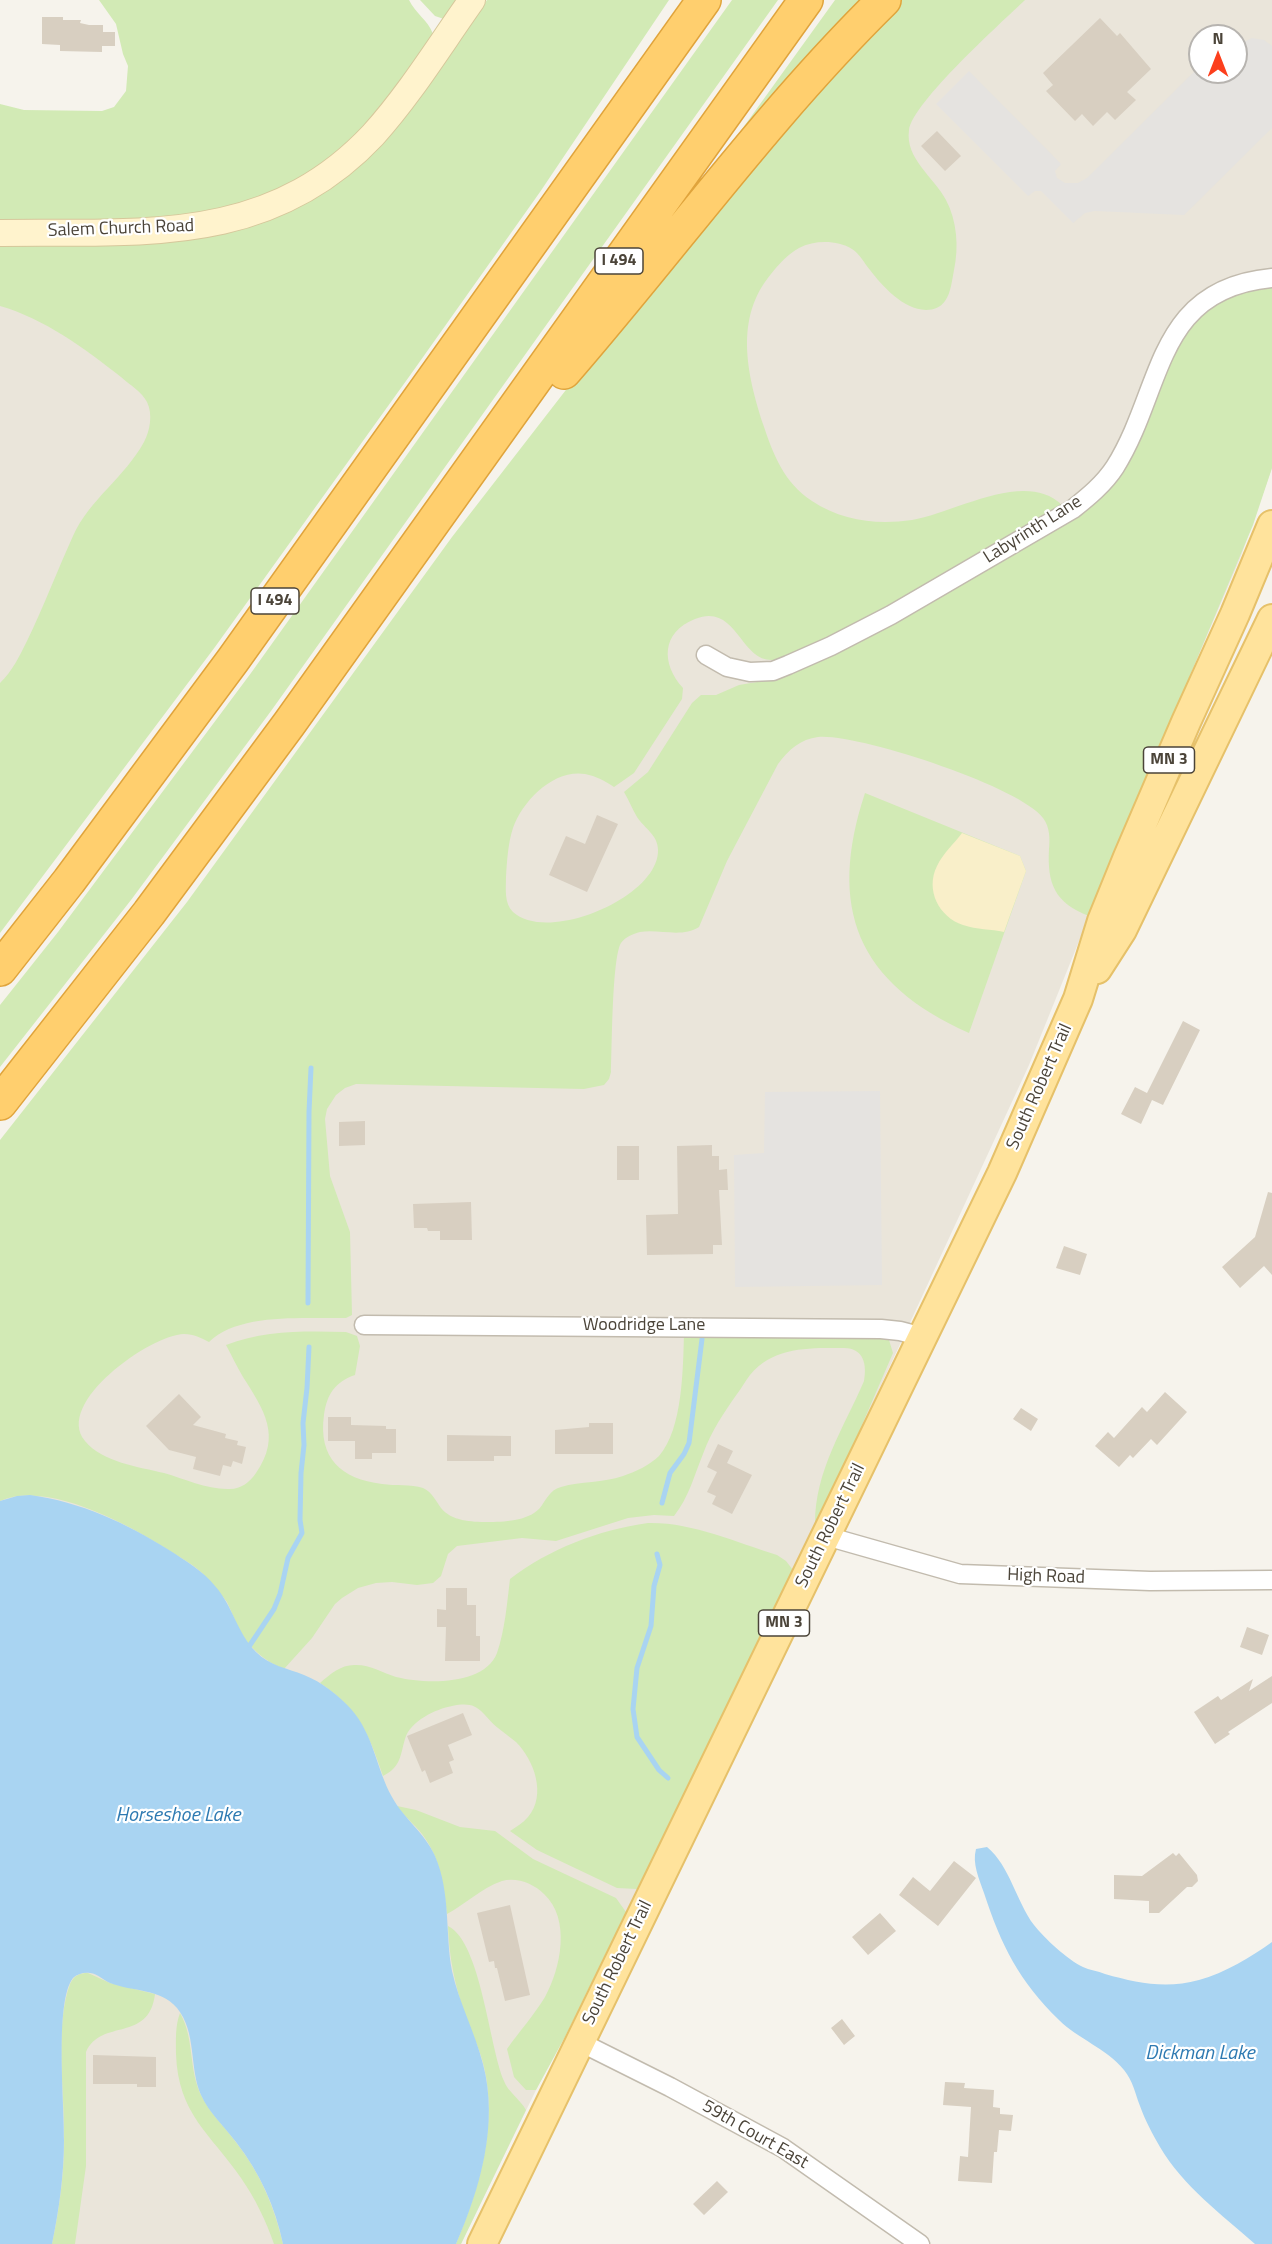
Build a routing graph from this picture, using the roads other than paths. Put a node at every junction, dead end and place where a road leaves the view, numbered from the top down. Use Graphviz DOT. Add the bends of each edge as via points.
graph roads {
  1 [pos="472,0"];
  2 [pos="687,0"];
  3 [pos="705,0"];
  4 [pos="806,0"];
  5 [pos="884,0"];
  6 [pos="543,227"];
  7 [pos="0,233"];
  8 [pos="1272,278"];
  9 [pos="433,523"];
  10 [pos="1272,525"];
  11 [pos="1272,619"];
  12 [pos="706,655"];
  13 [pos="0,969"];
  14 [pos="1078,999"];
  15 [pos="0,1103"];
  16 [pos="364,1325"];
  17 [pos="923,1337"];
  18 [pos="826,1536"];
  19 [pos="1272,1580"];
  20 [pos="580,2042"];
  21 [pos="482,2244"];
  22 [pos="920,2244"];
  1 -- 7 [label="street, Salem Church Road" via="399,104 373,134 332,171 285,200 236,219 197,227"];
  2 -- 6 [label="highway"];
  3 -- 6 [label="highway, I 494"];
  4 -- 9 [label="highway, I 494"];
  5 -- 9 [label="highway" via="775,118 585,348"];
  6 -- 13 [label="highway, I 494" via="233,660"];
  8 -- 12 [label="street, Labyrinth Lane" via="1227,287 1184,320 1165,352 1115,467 1093,492 1067,512 891,615 773,671 750,672 728,667"];
  9 -- 15 [label="highway, I 494" via="156,904"];
  10 -- 14 [label="main road, South Robert Trail / MN 3" via="1128,857 1102,921"];
  11 -- 14 [label="main road, South Robert Trail / MN 3" via="1122,930"];
  14 -- 17 [label="main road, South Robert Trail / MN 3" via="1002,1173"];
  16 -- 17 [label="street, Woodridge Lane" via="881,1329"];
  17 -- 18 [label="main road, South Robert Trail / MN 3"];
  18 -- 19 [label="street, High Road" via="960,1574 1150,1581"];
  18 -- 20 [label="main road, South Robert Trail / MN 3"];
  20 -- 21 [label="main road, South Robert Trail / MN 3"];
  20 -- 22 [label="street, 59th Court East" via="783,2148"];
}
